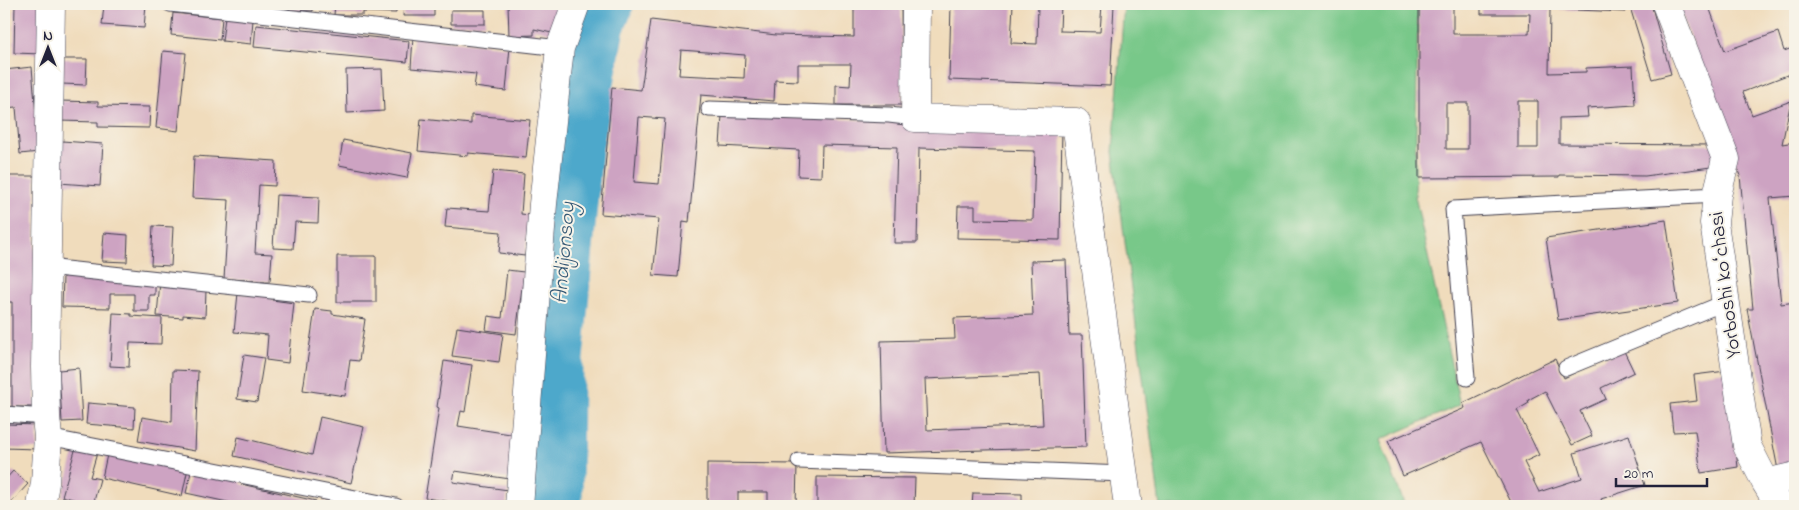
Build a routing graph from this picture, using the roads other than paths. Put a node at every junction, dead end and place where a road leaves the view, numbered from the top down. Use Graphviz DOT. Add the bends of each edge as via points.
graph roads {
  1 [pos="51,4"];
  2 [pos="170,4"];
  3 [pos="576,4"];
  4 [pos="916,4"];
  5 [pos="1666,4"];
  6 [pos="560,48"];
  7 [pos="709,109"];
  8 [pos="915,118"];
  9 [pos="1717,195"];
  10 [pos="47,267"];
  11 [pos="309,295"];
  12 [pos="1726,302"];
  13 [pos="1566,368"];
  14 [pos="1467,378"];
  15 [pos="4,414"];
  16 [pos="47,427"];
  17 [pos="799,461"];
  18 [pos="1124,474"];
  19 [pos="1795,476"];
  20 [pos="1766,483"];
  21 [pos="41,506"];
  22 [pos="396,506"];
  23 [pos="519,506"];
  24 [pos="1128,506"];
  25 [pos="1780,506"];
  1 -- 10 [label="street"];
  2 -- 6 [label="lane"];
  3 -- 6 [label="street"];
  4 -- 8 [label="street"];
  5 -- 9 [label="street, Yorboshi koʻchasi" via="1726,159"];
  6 -- 23 [label="street" via="543,204"];
  7 -- 8 [label="lane"];
  8 -- 18 [label="street" via="1076,122"];
  9 -- 12 [label="street, Yorboshi koʻchasi" via="1714,223"];
  9 -- 14 [label="lane" via="1453,209"];
  10 -- 11 [label="lane"];
  10 -- 16 [label="street"];
  12 -- 13 [label="lane"];
  12 -- 20 [label="street, Yorboshi koʻchasi" via="1747,446"];
  15 -- 16 [label="lane"];
  16 -- 21 [label="street" via="46,483"];
  16 -- 22 [label="lane"];
  17 -- 18 [label="lane"];
  18 -- 24 [label="street"];
  19 -- 20 [label="street"];
  20 -- 25 [label="street, Yorboshi koʻchasi"];
}
